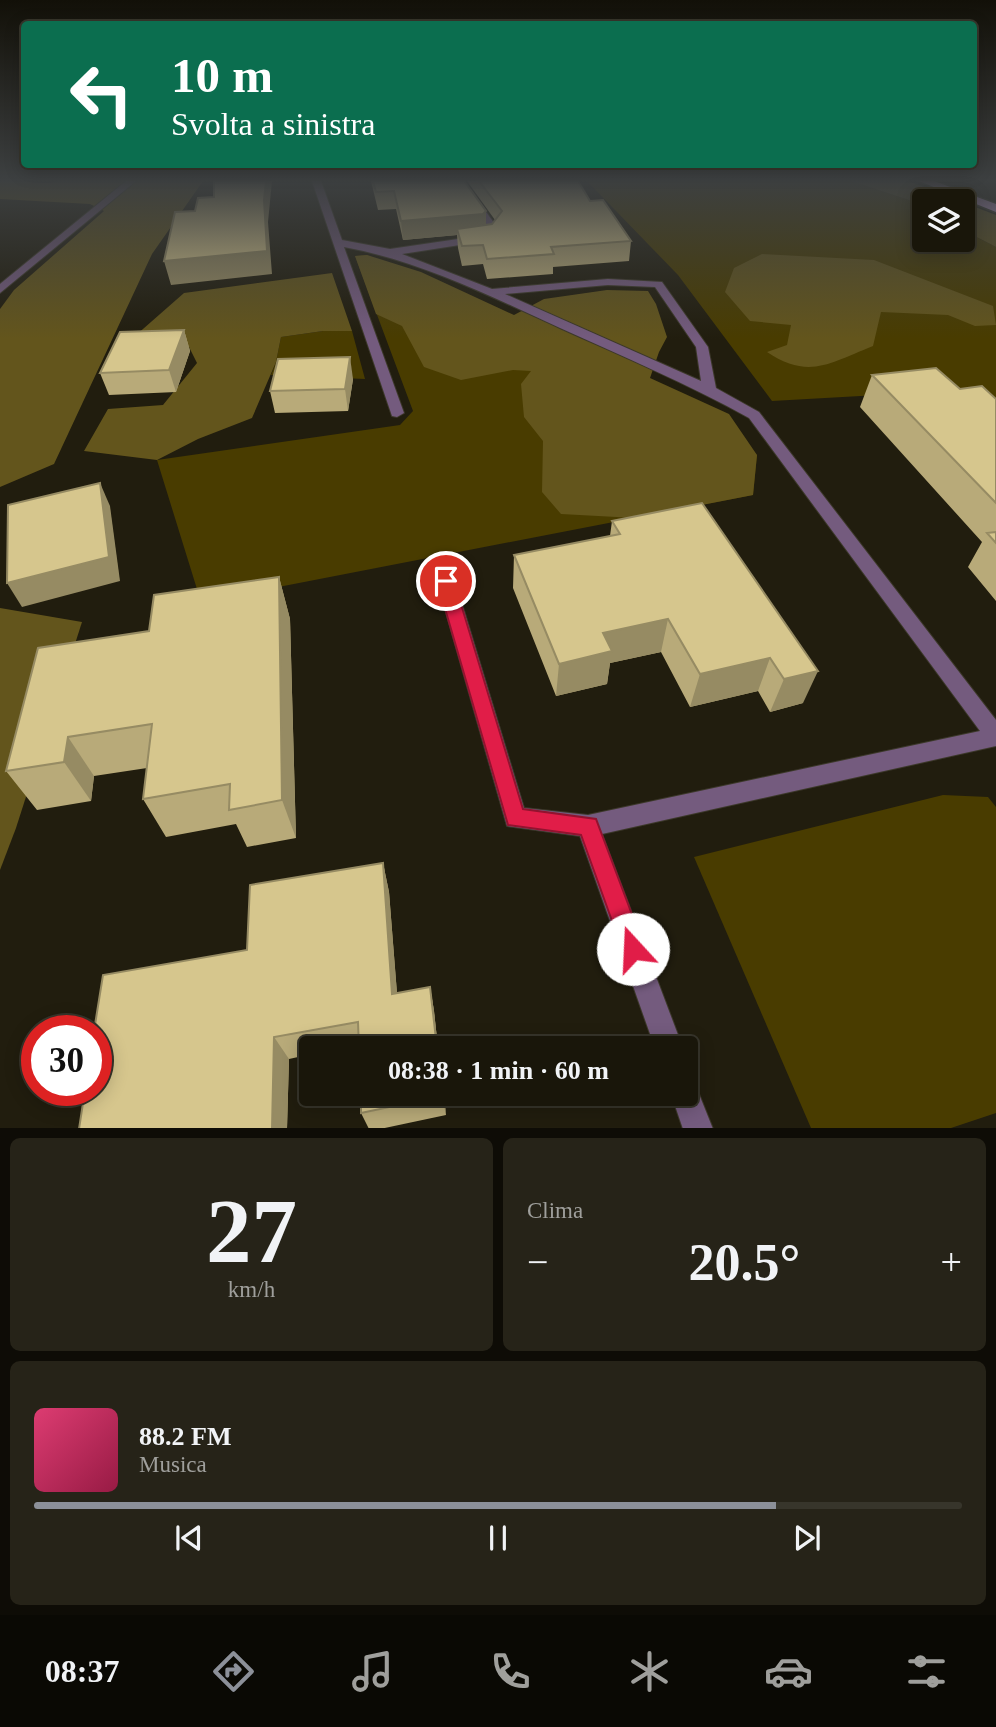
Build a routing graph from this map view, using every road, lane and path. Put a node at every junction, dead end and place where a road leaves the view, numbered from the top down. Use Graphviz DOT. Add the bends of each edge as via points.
graph roads {
  1 [pos="68,234"];
  2 [pos="336,234"];
  3 [pos="491,234"];
  4 [pos="339,243"];
  5 [pos="388,252"];
  6 [pos="0,290"];
  7 [pos="490,292"];
  8 [pos="709,390"];
  9 [pos="397,413"];
  10 [pos="446,581"];
  11 [pos="996,736"];
  12 [pos="588,825"];
  13 [pos="665,1036"];
  14 [pos="689,1106"];
  15 [pos="698,1128"];
  1 -- 6 [label="street"];
  2 -- 4 [label="street"];
  3 -- 5 [label="street" via="488,238"];
  4 -- 5 [label="street"];
  4 -- 9 [label="street"];
  5 -- 7 [label="street"];
  7 -- 8 [label="street"];
  7 -- 8 [label="street" via="608,282 658,284 702,346"];
  8 -- 11 [label="street" via="754,415"];
  10 -- 12 [label="street" via="515,818"];
  11 -- 12 [label="street"];
  12 -- 13 [label="street"];
  14 -- 15 [label="street"];
}
